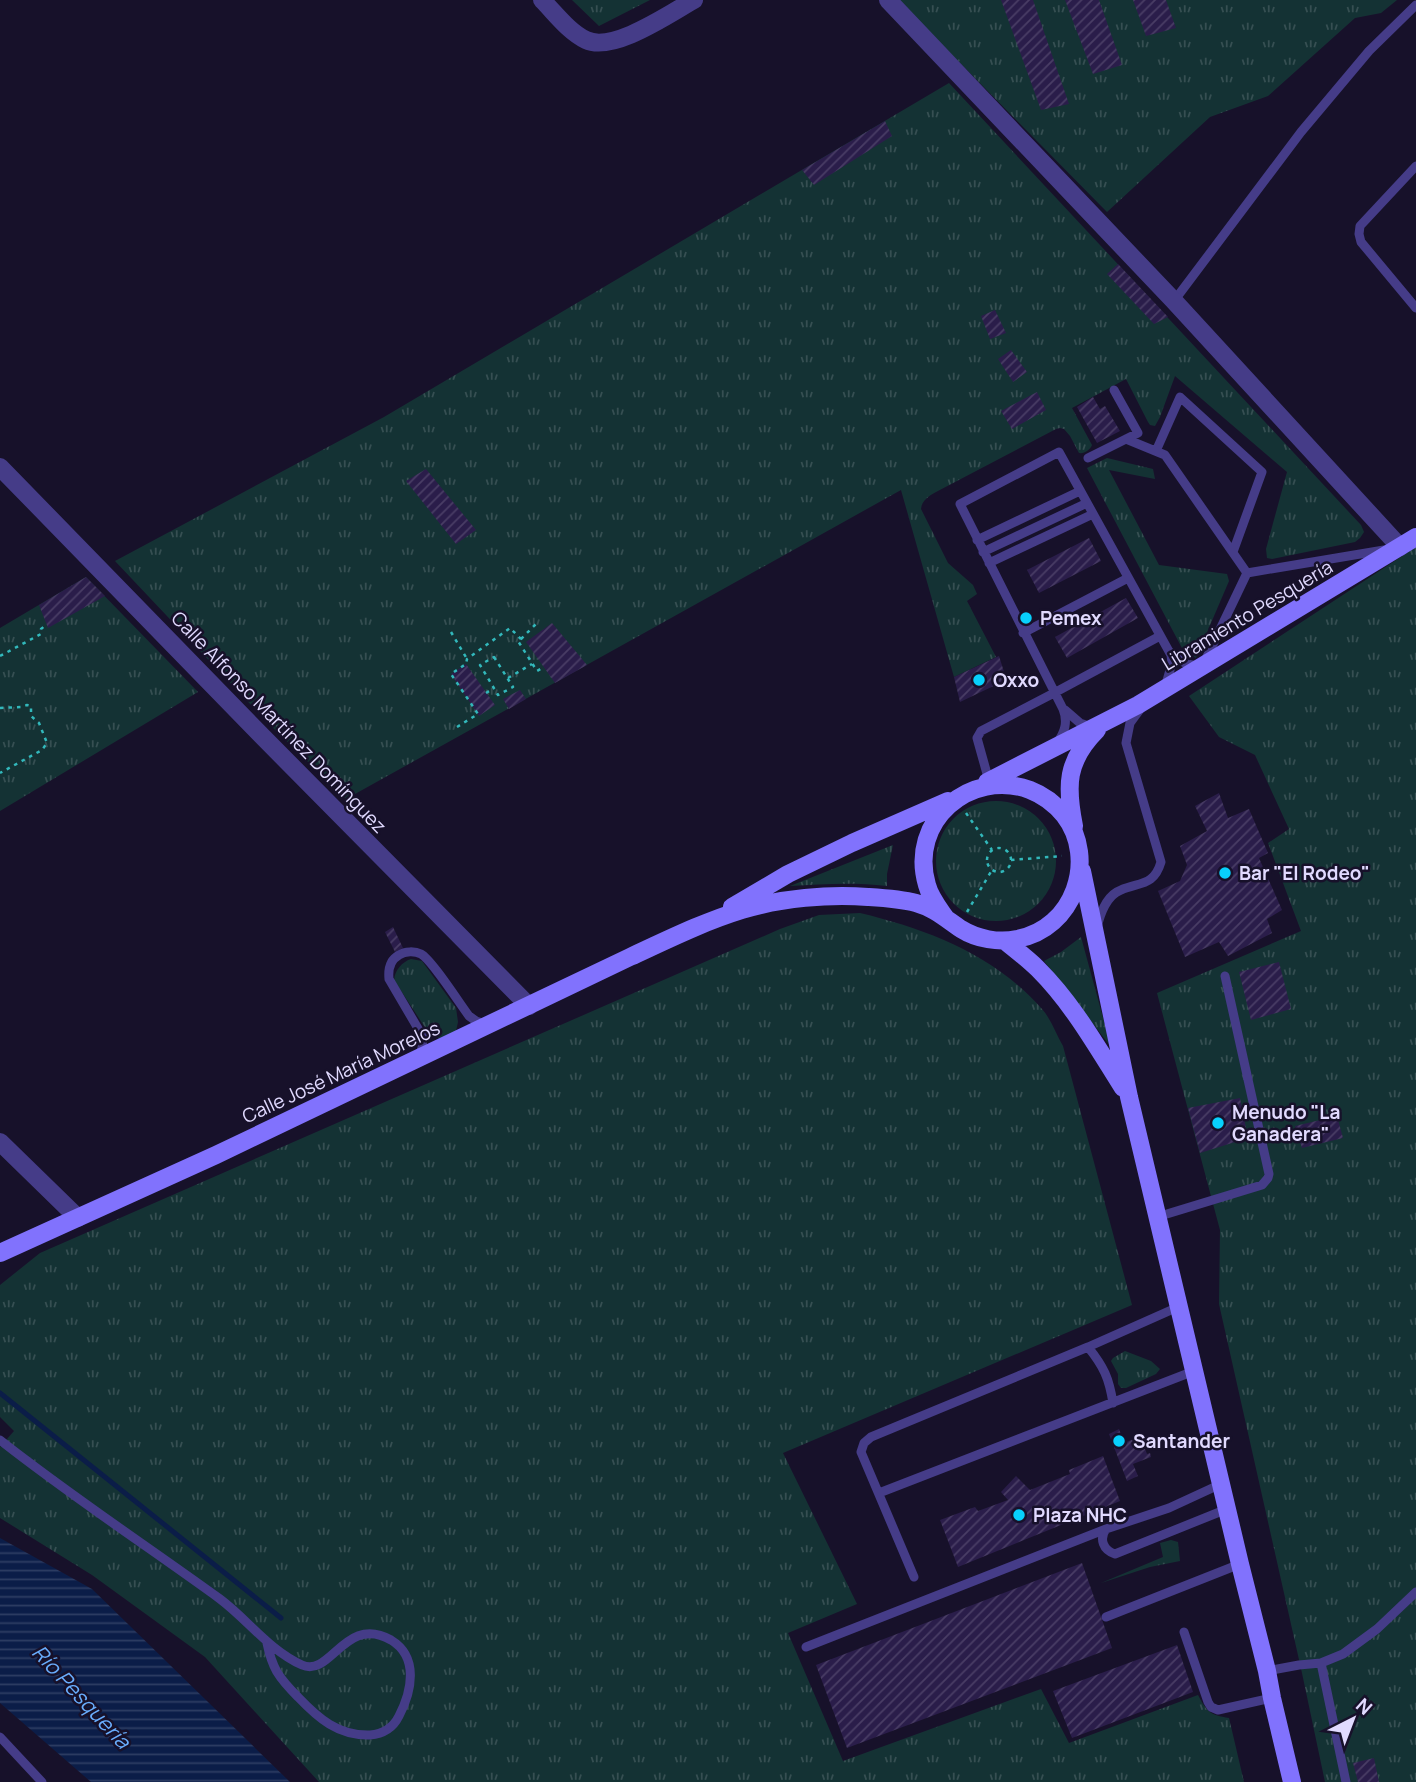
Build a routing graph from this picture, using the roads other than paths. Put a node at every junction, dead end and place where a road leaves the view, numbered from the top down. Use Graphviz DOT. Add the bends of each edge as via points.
graph roads {
  1 [pos="542,0"];
  2 [pos="694,0"];
  3 [pos="888,0"];
  4 [pos="1416,5"];
  5 [pos="1416,166"];
  6 [pos="1174,301"];
  7 [pos="1416,308"];
  8 [pos="1114,390"];
  9 [pos="1126,439"];
  10 [pos="1156,451"];
  11 [pos="1088,458"];
  12 [pos="0,467"];
  13 [pos="1080,491"];
  14 [pos="1087,503"];
  15 [pos="1093,514"];
  16 [pos="1416,537"];
  17 [pos="977,540"];
  18 [pos="1400,547"];
  19 [pos="983,552"];
  20 [pos="1233,552"];
  21 [pos="989,563"];
  22 [pos="1247,573"];
  23 [pos="1128,578"];
  24 [pos="1023,633"];
  25 [pos="1160,636"];
  26 [pos="1168,650"];
  27 [pos="1203,666"];
  28 [pos="1160,692"];
  29 [pos="1055,693"];
  30 [pos="1063,709"];
  31 [pos="1104,723"];
  32 [pos="1051,750"];
  33 [pos="989,781"];
  34 [pos="961,796"];
  35 [pos="1080,854"];
  36 [pos="952,922"];
  37 [pos="698,926"];
  38 [pos="1096,935"];
  39 [pos="1005,941"];
  40 [pos="1225,976"];
  41 [pos="529,1006"];
  42 [pos="490,1024"];
  43 [pos="416,1059"];
  44 [pos="1129,1097"];
  45 [pos="0,1142"];
  46 [pos="1157,1217"];
  47 [pos="78,1218"];
  48 [pos="0,1253"];
  49 [pos="1178,1307"];
  50 [pos="1088,1346"];
  51 [pos="1194,1371"];
  52 [pos="1113,1404"];
  53 [pos="0,1440"];
  54 [pos="1221,1484"];
  55 [pos="879,1493"];
  56 [pos="1227,1509"];
  57 [pos="1107,1529"];
  58 [pos="1088,1536"];
  59 [pos="1102,1541"];
  60 [pos="1240,1564"];
  61 [pos="914,1577"];
  62 [pos="1416,1592"];
  63 [pos="1106,1617"];
  64 [pos="1184,1632"];
  65 [pos="267,1643"];
  66 [pos="806,1647"];
  67 [pos="1321,1663"];
  68 [pos="1267,1671"];
  69 [pos="1272,1698"];
  70 [pos="0,1737"];
  71 [pos="42,1782"];
  72 [pos="1292,1782"];
  73 [pos="1346,1782"];
  1 -- 2 [label="street" via="578,34 597,43 628,36"];
  3 -- 6 [label="street"];
  4 -- 6 [label="lane" via="1369,51 1301,132"];
  5 -- 7 [label="lane" via="1360,226 1359,234"];
  6 -- 18 [label="street"];
  8 -- 9 [label="lane" via="1138,433"];
  9 -- 10 [label="lane"];
  9 -- 11 [label="lane"];
  10 -- 20 [label="lane" via="1166,455"];
  10 -- 20 [label="lane" via="1180,397 1262,472"];
  12 -- 41 [label="street, Calle Alfonso Martínez Domínguez"];
  13 -- 14 [label="lane"];
  13 -- 17 [label="lane"];
  13 -- 17 [label="lane" via="1059,452 960,504"];
  14 -- 15 [label="lane"];
  14 -- 19 [label="lane"];
  15 -- 21 [label="lane"];
  15 -- 23 [label="lane"];
  16 -- 18 [label="main road, Libramiento Pesquería"];
  17 -- 19 [label="lane"];
  18 -- 22 [label="lane"];
  18 -- 27 [label="main road, Libramiento Pesquería"];
  19 -- 21 [label="lane"];
  20 -- 22 [label="lane"];
  21 -- 24 [label="lane"];
  22 -- 27 [label="lane"];
  23 -- 24 [label="lane"];
  23 -- 25 [label="lane"];
  24 -- 29 [label="lane"];
  25 -- 26 [label="lane"];
  25 -- 29 [label="lane"];
  26 -- 27 [label="lane" via="1182,662"];
  26 -- 28 [label="lane" via="1170,675"];
  27 -- 28 [label="main road, Libramiento Pesquería"];
  28 -- 31 [label="main road, Libramiento Pesquería"];
  28 -- 38 [label="lane" via="1130,723 1126,743 1161,862 1159,870 1149,880 1112,897 1101,913"];
  29 -- 30 [label="lane"];
  29 -- 33 [label="lane" via="981,731 977,738"];
  30 -- 31 [label="lane" via="1089,727"];
  30 -- 32 [label="lane" via="1065,731"];
  31 -- 32 [label="main road"];
  31 -- 35 [label="main road" via="1085,744 1069,778"];
  32 -- 33 [label="main road"];
  33 -- 34 [label="main road"];
  34 -- 35 [label="main road" via="1003,784 1037,792 1064,814"];
  34 -- 36 [label="main road" via="934,823 924,859 931,896"];
  34 -- 37 [label="main road" via="788,874"];
  35 -- 38 [label="main road"];
  35 -- 39 [label="main road" via="1075,891 1059,916 1034,934"];
  36 -- 37 [label="main road" via="914,902 843,895 744,909"];
  36 -- 39 [label="main road" via="983,939"];
  37 -- 41 [label="main road, Calle José María Morelos"];
  38 -- 44 [label="main road"];
  39 -- 44 [label="main road" via="1061,994"];
  40 -- 46 [label="lane" via="1268,1178 1262,1185"];
  41 -- 42 [label="main road, Calle José María Morelos"];
  42 -- 43 [label="main road, Calle José María Morelos"];
  42 -- 43 [label="lane" via="469,1016 424,957 403,953 391,962 389,979 424,1037"];
  43 -- 47 [label="main road, Calle José María Morelos"];
  44 -- 46 [label="main road"];
  45 -- 47 [label="street"];
  46 -- 49 [label="main road"];
  47 -- 48 [label="main road, Calle José María Morelos"];
  49 -- 50 [label="lane"];
  49 -- 51 [label="main road"];
  50 -- 52 [label="lane" via="1107,1374"];
  50 -- 55 [label="lane" via="868,1440 861,1452"];
  51 -- 52 [label="lane"];
  51 -- 54 [label="main road"];
  52 -- 55 [label="lane"];
  53 -- 65 [label="lane" via="223,1601"];
  54 -- 56 [label="main road"];
  54 -- 57 [label="lane"];
  55 -- 61 [label="lane"];
  56 -- 59 [label="lane" via="1119,1553 1110,1553"];
  56 -- 60 [label="main road"];
  57 -- 58 [label="lane"];
  57 -- 59 [label="lane"];
  58 -- 59 [label="lane"];
  58 -- 66 [label="lane"];
  60 -- 63 [label="lane"];
  60 -- 68 [label="main road"];
  62 -- 67 [label="lane" via="1377,1629 1343,1654"];
  64 -- 69 [label="lane" via="1211,1707 1218,1710"];
  65 -- 65 [label="lane" via="283,1681 332,1727 351,1734 376,1734 390,1728 399,1716 411,1669 408,1658 391,1640 358,1635 310,1668"];
  67 -- 68 [label="lane"];
  67 -- 73 [label="lane"];
  68 -- 69 [label="main road"];
  69 -- 72 [label="main road"];
  70 -- 71 [label="lane"];
}
